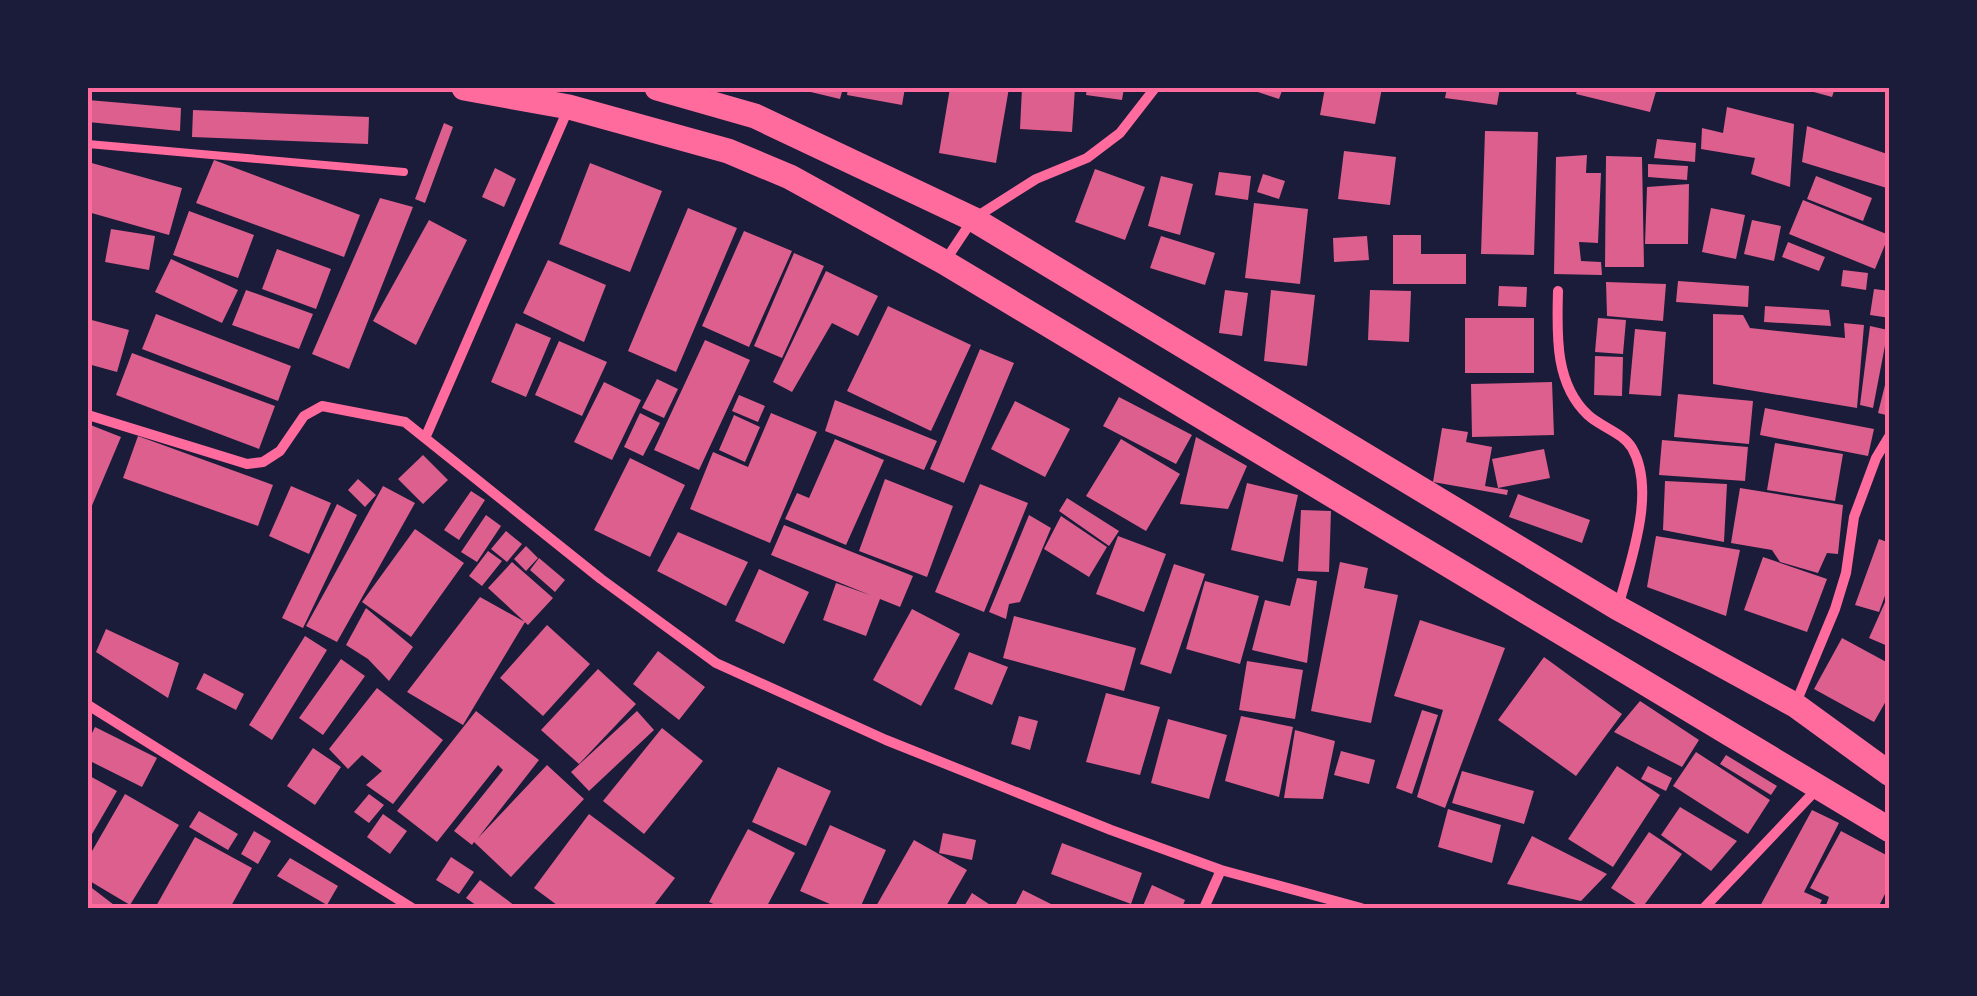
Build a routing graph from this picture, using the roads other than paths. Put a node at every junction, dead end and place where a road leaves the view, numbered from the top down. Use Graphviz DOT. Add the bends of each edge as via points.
graph roads {
  1 [pos="464,88"];
  2 [pos="656,88"];
  3 [pos="1155,88"];
  4 [pos="568,107"];
  5 [pos="88,144"];
  6 [pos="404,172"];
  7 [pos="973,219"];
  8 [pos="944,262"];
  9 [pos="1558,291"];
  10 [pos="88,415"];
  11 [pos="1890,435"];
  12 [pos="426,436"];
  13 [pos="1618,608"];
  14 [pos="88,705"];
  15 [pos="1795,706"];
  16 [pos="1890,774"];
  17 [pos="1818,787"];
  18 [pos="1890,830"];
  19 [pos="1221,870"];
  20 [pos="412,908"];
  21 [pos="1204,908"];
  22 [pos="1361,908"];
  23 [pos="1704,908"];
  1 -- 4 [label="main road"];
  2 -- 7 [label="main road" via="755,116"];
  3 -- 7 [label="street" via="1120,133 1087,158 1036,179"];
  4 -- 8 [label="main road" via="744,158"];
  4 -- 12 [label="street"];
  5 -- 6 [label="lane"];
  7 -- 8 [label="street"];
  7 -- 13 [label="main road"];
  8 -- 17 [label="main road"];
  9 -- 13 [label="street" via="1557,349 1571,392 1588,416 1632,446 1640,476 1642,517"];
  10 -- 12 [label="street" via="247,464 280,451 304,416 322,406 405,422"];
  11 -- 15 [label="street" via="1854,517 1835,609"];
  12 -- 19 [label="street" via="601,580 716,662 886,740"];
  13 -- 15 [label="main road"];
  14 -- 20 [label="street"];
  15 -- 16 [label="main road"];
  17 -- 18 [label="main road"];
  17 -- 23 [label="street"];
  19 -- 21 [label="street"];
  19 -- 22 [label="street"];
}
